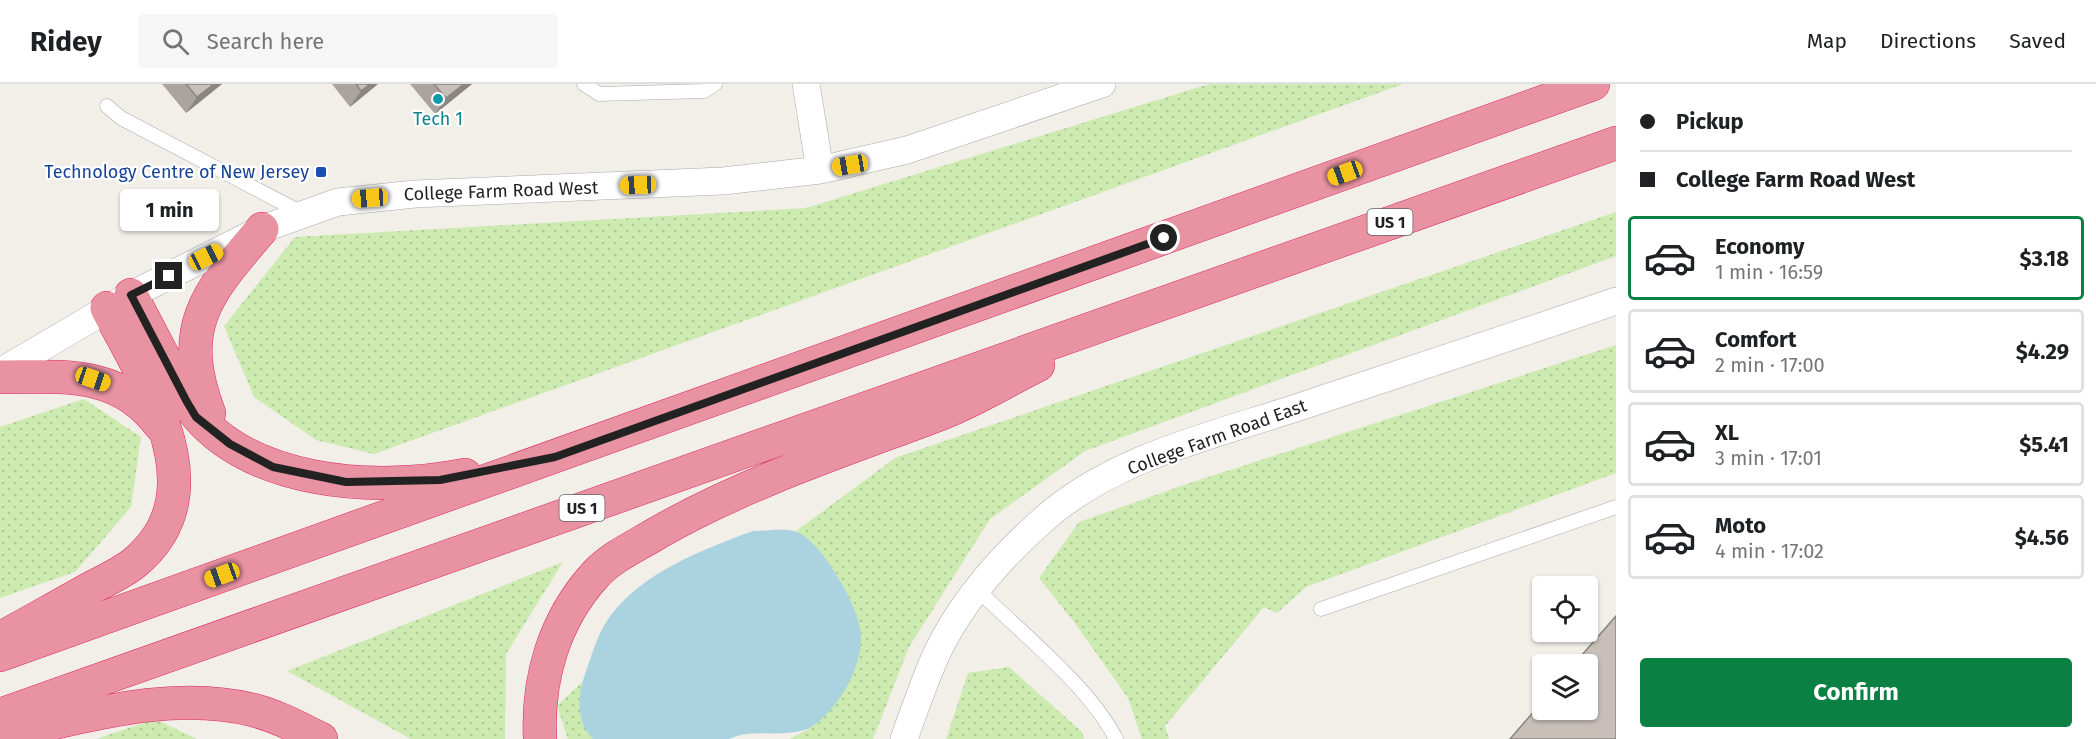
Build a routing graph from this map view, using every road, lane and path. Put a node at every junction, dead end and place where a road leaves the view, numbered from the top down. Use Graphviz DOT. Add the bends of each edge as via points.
graph roads {
  1 [pos="584,84"];
  2 [pos="714,84"];
  3 [pos="806,84"];
  4 [pos="1102,84"];
  5 [pos="1593,84"];
  6 [pos="107,106"];
  7 [pos="1616,142"];
  8 [pos="820,170"];
  9 [pos="302,213"];
  10 [pos="262,229"];
  11 [pos="1616,301"];
  12 [pos="119,302"];
  13 [pos="1164,302"];
  14 [pos="0,372"];
  15 [pos="0,377"];
  16 [pos="167,434"];
  17 [pos="230,444"];
  18 [pos="555,457"];
  19 [pos="1616,507"];
  20 [pos="978,590"];
  21 [pos="1321,609"];
  22 [pos="0,639"];
  23 [pos="0,654"];
  24 [pos="0,715"];
  25 [pos="0,735"];
  26 [pos="321,739"];
  27 [pos="540,739"];
  28 [pos="904,739"];
  29 [pos="1116,739"];
  1 -- 2 [label="lane" via="599,94 704,91"];
  3 -- 8 [label="street"];
  4 -- 8 [label="street, College Farm Road West" via="907,150"];
  5 -- 18 [label="highway"];
  6 -- 9 [label="lane" via="121,118"];
  7 -- 13 [label="highway, US 1"];
  8 -- 9 [label="street, College Farm Road West" via="723,181 358,198"];
  9 -- 10 [label="street, College Farm Road West"];
  10 -- 12 [label="street, College Farm Road West"];
  10 -- 17 [label="highway" via="212,289 195,343 204,399"];
  11 -- 20 [label="street, College Farm Road East" via="1125,468 1044,519"];
  12 -- 14 [label="street, College Farm Road West"];
  12 -- 16 [label="highway"];
  12 -- 17 [label="highway" via="196,417"];
  13 -- 24 [label="highway, US 1"];
  13 -- 27 [label="highway" via="943,413 730,494 620,556 596,573 556,634 540,702"];
  15 -- 16 [label="highway" via="76,377 111,385 153,416"];
  16 -- 22 [label="highway" via="174,486 167,521 158,537 133,564 116,575"];
  17 -- 18 [label="highway" via="273,467 346,482 440,480"];
  18 -- 23 [label="highway"];
  19 -- 21 [label="lane"];
  20 -- 28 [label="street, College Farm Road East" via="937,653"];
  20 -- 29 [label="lane" via="1085,695"];
  25 -- 26 [label="highway" via="142,706 201,703 254,710"];
}
